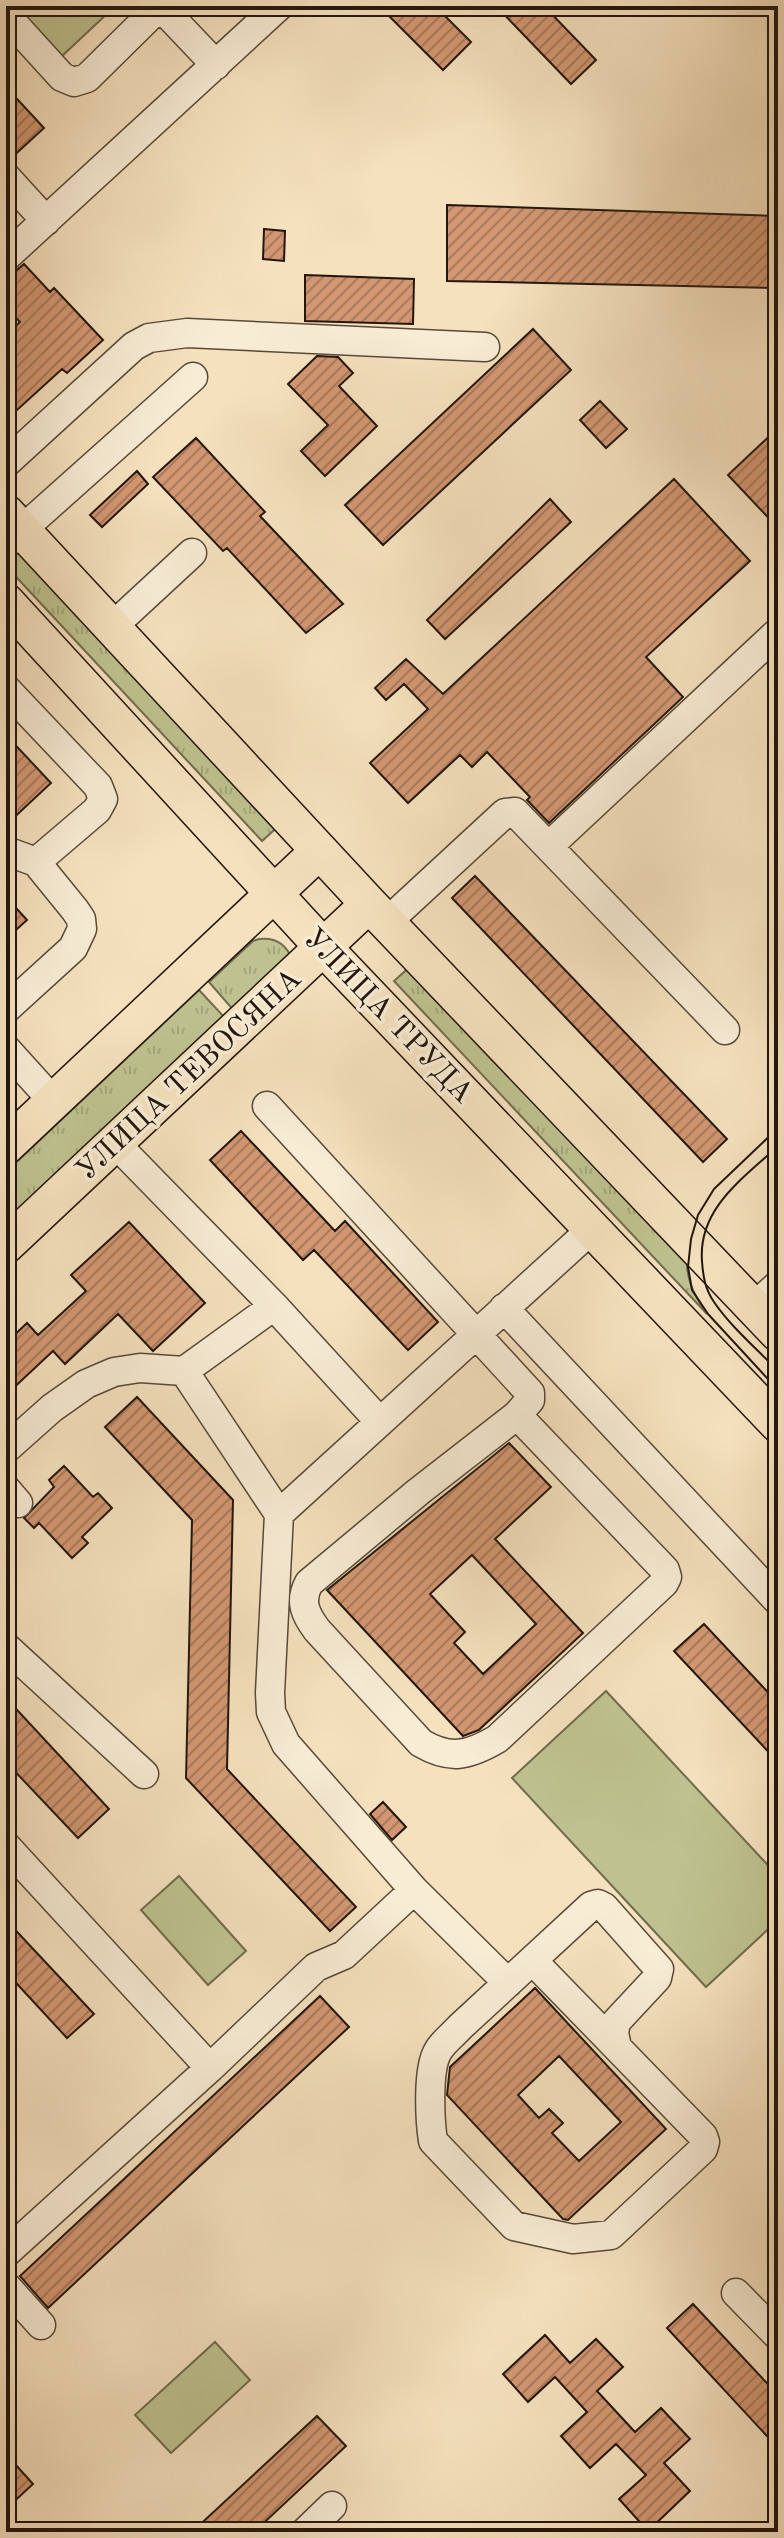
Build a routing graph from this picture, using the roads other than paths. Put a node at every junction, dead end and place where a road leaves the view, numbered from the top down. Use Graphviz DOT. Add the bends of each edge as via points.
graph roads {
  1 [pos="8,6"];
  2 [pos="160,6"];
  3 [pos="279,6"];
  4 [pos="216,65"];
  5 [pos="6,177"];
  6 [pos="46,221"];
  7 [pos="6,257"];
  8 [pos="485,347"];
  9 [pos="193,377"];
  10 [pos="6,463"];
  11 [pos="11,529"];
  12 [pos="192,553"];
  13 [pos="6,602"];
  14 [pos="112,627"];
  15 [pos="778,632"];
  16 [pos="6,689"];
  17 [pos="549,846"];
  18 [pos="6,851"];
  19 [pos="319,851"];
  20 [pos="36,862"];
  21 [pos="274,893"];
  22 [pos="378,913"];
  23 [pos="323,947"];
  24 [pos="6,1009"];
  25 [pos="725,1030"];
  26 [pos="6,1049"];
  27 [pos="53,1101"];
  28 [pos="267,1106"];
  29 [pos="115,1143"];
  30 [pos="6,1146"];
  31 [pos="593,1228"];
  32 [pos="6,1245"];
  33 [pos="766,1296"];
  34 [pos="274,1306"];
  35 [pos="504,1308"];
  36 [pos="476,1333"];
  37 [pos="778,1333"];
  38 [pos="184,1371"];
  39 [pos="517,1415"];
  40 [pos="380,1422"];
  41 [pos="778,1424"];
  42 [pos="6,1449"];
  43 [pos="279,1514"];
  44 [pos="778,1601"];
  45 [pos="6,1647"];
  46 [pos="144,1774"];
  47 [pos="6,1846"];
  48 [pos="414,1890"];
  49 [pos="533,1961"];
  50 [pos="508,1983"];
  51 [pos="617,2047"];
  52 [pos="210,2068"];
  53 [pos="6,2253"];
  54 [pos="6,2286"];
  55 [pos="736,2293"];
  56 [pos="41,2325"];
  57 [pos="778,2336"];
  58 [pos="332,2506"];
  59 [pos="305,2532"];
  1 -- 2 [label="lane" via="12,22 62,77 74,82 87,78"];
  2 -- 4 [label="lane"];
  3 -- 4 [label="lane"];
  4 -- 6 [label="lane"];
  5 -- 6 [label="lane"];
  6 -- 7 [label="lane"];
  8 -- 10 [label="lane" via="187,333 149,338"];
  9 -- 11 [label="lane"];
  11 -- 14 [label="main road, УЛИЦА ТРУДА"];
  12 -- 14 [label="lane"];
  13 -- 21 [label="main road, УЛИЦА ТРУДА"];
  14 -- 19 [label="main road, УЛИЦА ТРУДА"];
  15 -- 17 [label="lane"];
  16 -- 20 [label="lane" via="102,792 97,810"];
  17 -- 22 [label="lane" via="518,814 508,812"];
  17 -- 25 [label="lane"];
  18 -- 20 [label="lane"];
  19 -- 21 [label="main road"];
  19 -- 22 [label="main road, УЛИЦА ТРУДА"];
  20 -- 24 [label="lane" via="75,910 82,929 73,948"];
  21 -- 23 [label="main road, УЛИЦА ТРУДА"];
  21 -- 27 [label="main road"];
  22 -- 23 [label="main road, УЛИЦА ТЕВОСЯНА"];
  22 -- 33 [label="main road, УЛИЦА ТРУДА"];
  23 -- 29 [label="main road, УЛИЦА ТЕВОСЯНА"];
  23 -- 31 [label="main road, УЛИЦА ТРУДА"];
  26 -- 27 [label="lane"];
  27 -- 30 [label="main road"];
  28 -- 36 [label="lane"];
  29 -- 32 [label="main road, УЛИЦА ТЕВОСЯНА"];
  29 -- 34 [label="lane"];
  31 -- 35 [label="lane"];
  31 -- 41 [label="main road, УЛИЦА ТРУДА"];
  33 -- 37 [label="main road, УЛИЦА ТРУДА"];
  34 -- 38 [label="lane"];
  34 -- 40 [label="lane"];
  35 -- 36 [label="lane"];
  35 -- 44 [label="lane"];
  36 -- 39 [label="lane" via="530,1393"];
  36 -- 40 [label="lane"];
  38 -- 42 [label="lane" via="140,1368 86,1384"];
  38 -- 43 [label="lane"];
  39 -- 39 [label="lane" via="406,1502 304,1592 303,1604 317,1630 421,1743 441,1755 478,1750 497,1739 666,1580 665,1570"];
  40 -- 43 [label="lane"];
  43 -- 48 [label="lane" via="270,1693 277,1729"];
  45 -- 46 [label="lane"];
  47 -- 52 [label="lane"];
  48 -- 50 [label="lane"];
  48 -- 52 [label="lane" via="344,1955 316,1967"];
  49 -- 50 [label="lane"];
  49 -- 51 [label="lane"];
  49 -- 51 [label="lane" via="591,1906 604,1907 659,1972 616,2022"];
  50 -- 51 [label="lane" via="439,2048 431,2079 432,2137 514,2226 573,2239 611,2235 705,2146 703,2136"];
  52 -- 53 [label="lane"];
  54 -- 56 [label="lane"];
  55 -- 57 [label="lane"];
  58 -- 59 [label="lane"];
}
